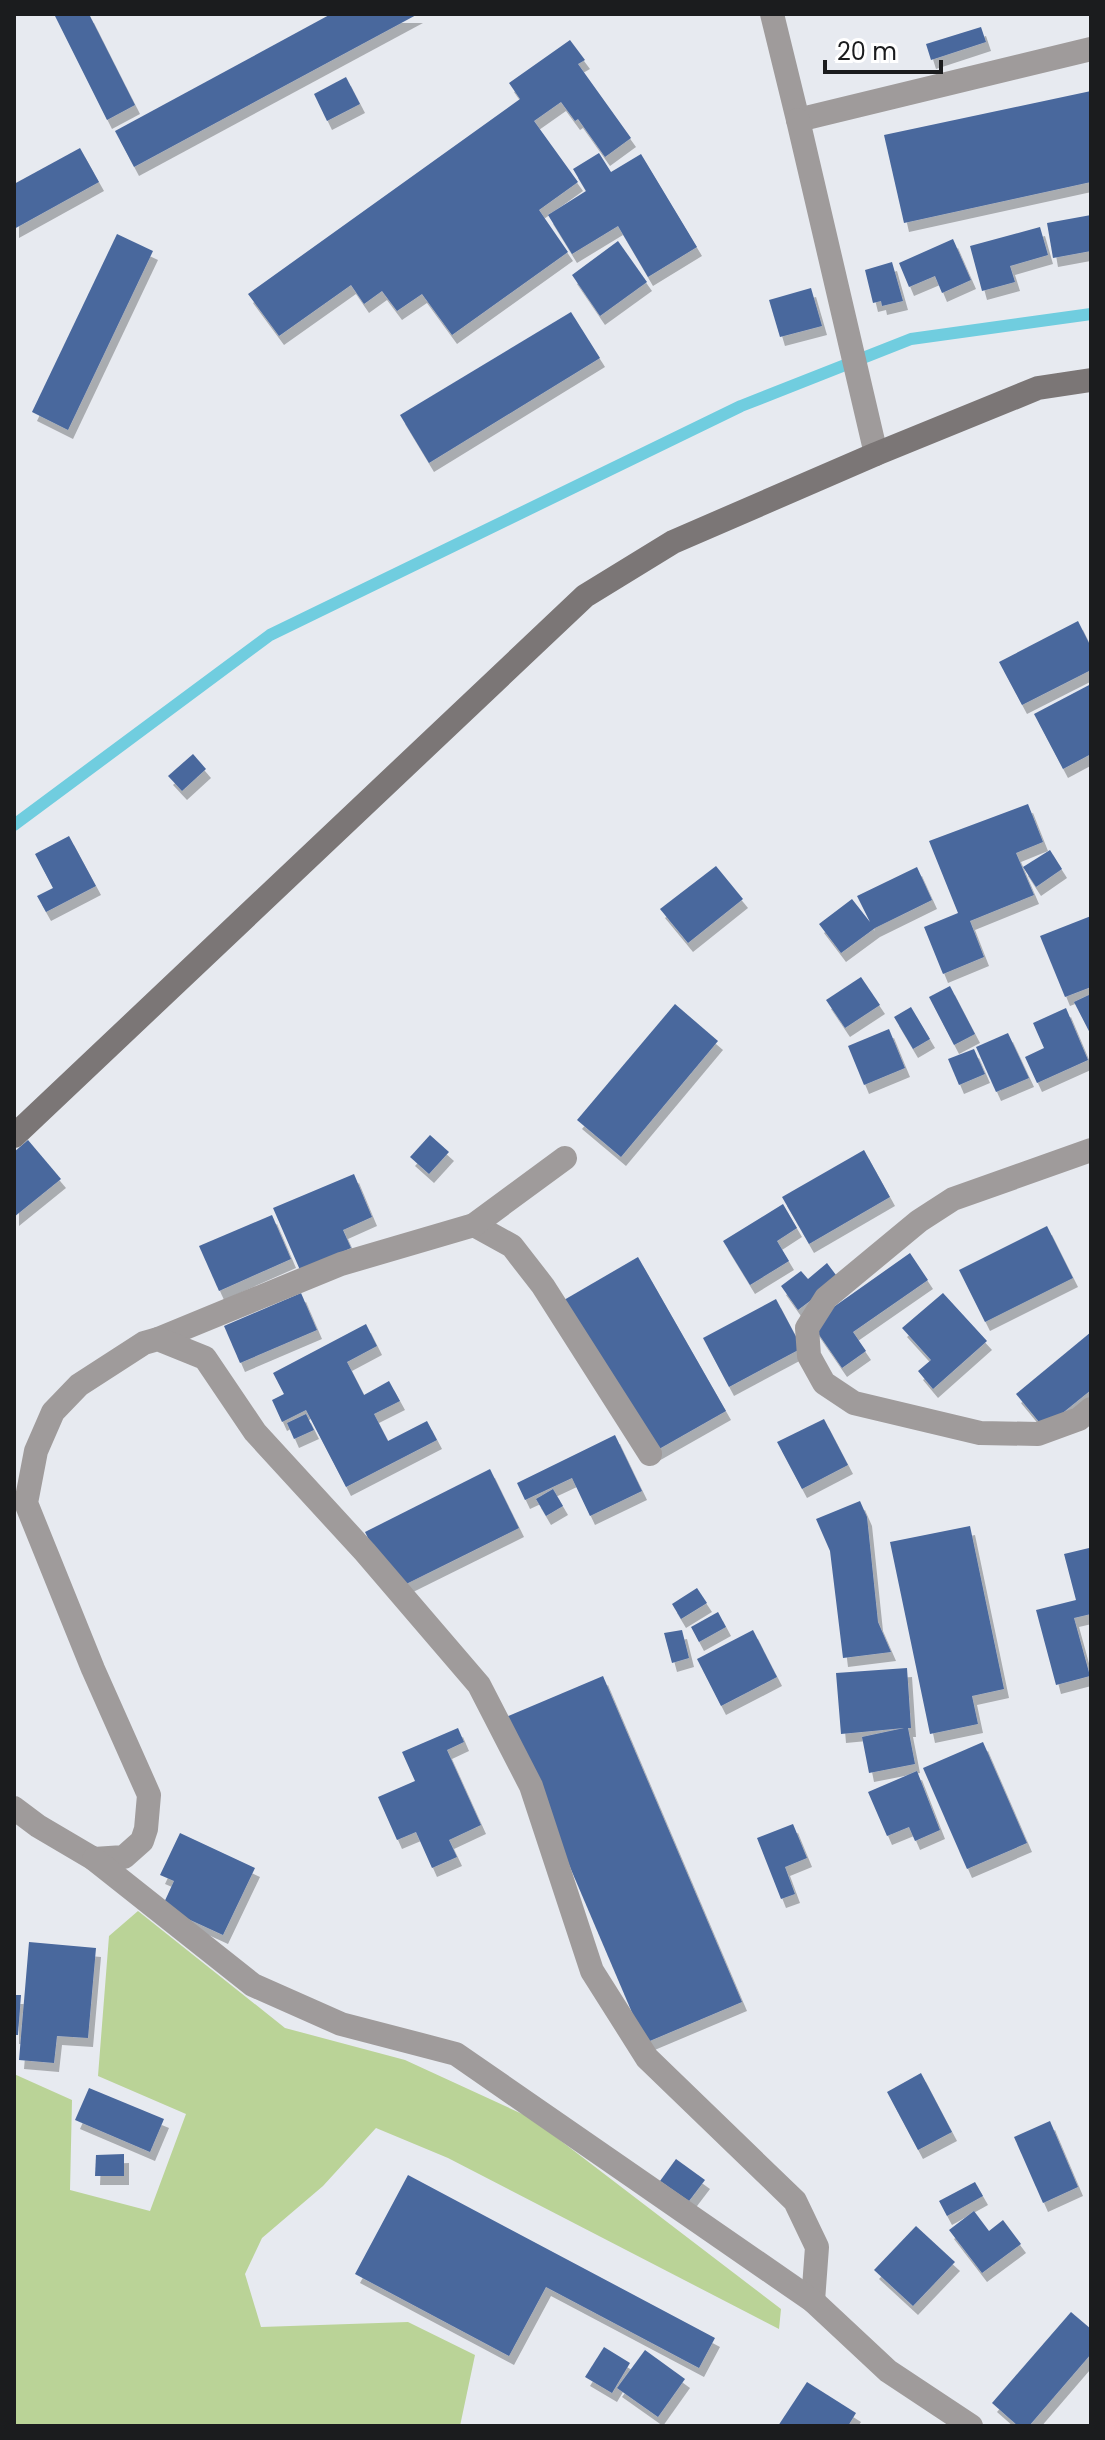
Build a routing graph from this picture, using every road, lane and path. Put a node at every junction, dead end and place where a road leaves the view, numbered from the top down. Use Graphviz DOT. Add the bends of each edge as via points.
graph roads {
  1 [pos="772,14"];
  2 [pos="1091,49"];
  3 [pos="798,120"];
  4 [pos="1091,380"];
  5 [pos="876,454"];
  6 [pos="14,1136"];
  7 [pos="1091,1150"];
  8 [pos="565,1158"];
  9 [pos="474,1225"];
  10 [pos="158,1339"];
  11 [pos="1091,1409"];
  12 [pos="650,1454"];
  13 [pos="14,1808"];
  14 [pos="94,1859"];
  15 [pos="813,2301"];
  16 [pos="971,2426"];
  1 -- 3 [label="street"];
  2 -- 3 [label="street"];
  3 -- 5 [label="street"];
  4 -- 5 [label="street" via="1038,388"];
  5 -- 6 [label="street" via="673,542 585,596"];
  7 -- 11 [label="street" via="941,1206 826,1298 807,1328 809,1356 824,1383 854,1403 980,1433 1038,1434"];
  8 -- 9 [label="street"];
  9 -- 10 [label="street" via="341,1264"];
  9 -- 12 [label="street" via="512,1246 543,1286"];
  10 -- 14 [label="street" via="79,1385 53,1412 36,1451 26,1503 149,1795 142,1841 124,1857"];
  10 -- 15 [label="street" via="205,1358 255,1432 479,1685 531,1786 592,1971 647,2058 795,2201 817,2247"];
  13 -- 14 [label="street"];
  14 -- 15 [label="street" via="253,1985 341,2024 456,2054"];
  15 -- 16 [label="street" via="888,2371"];
}
